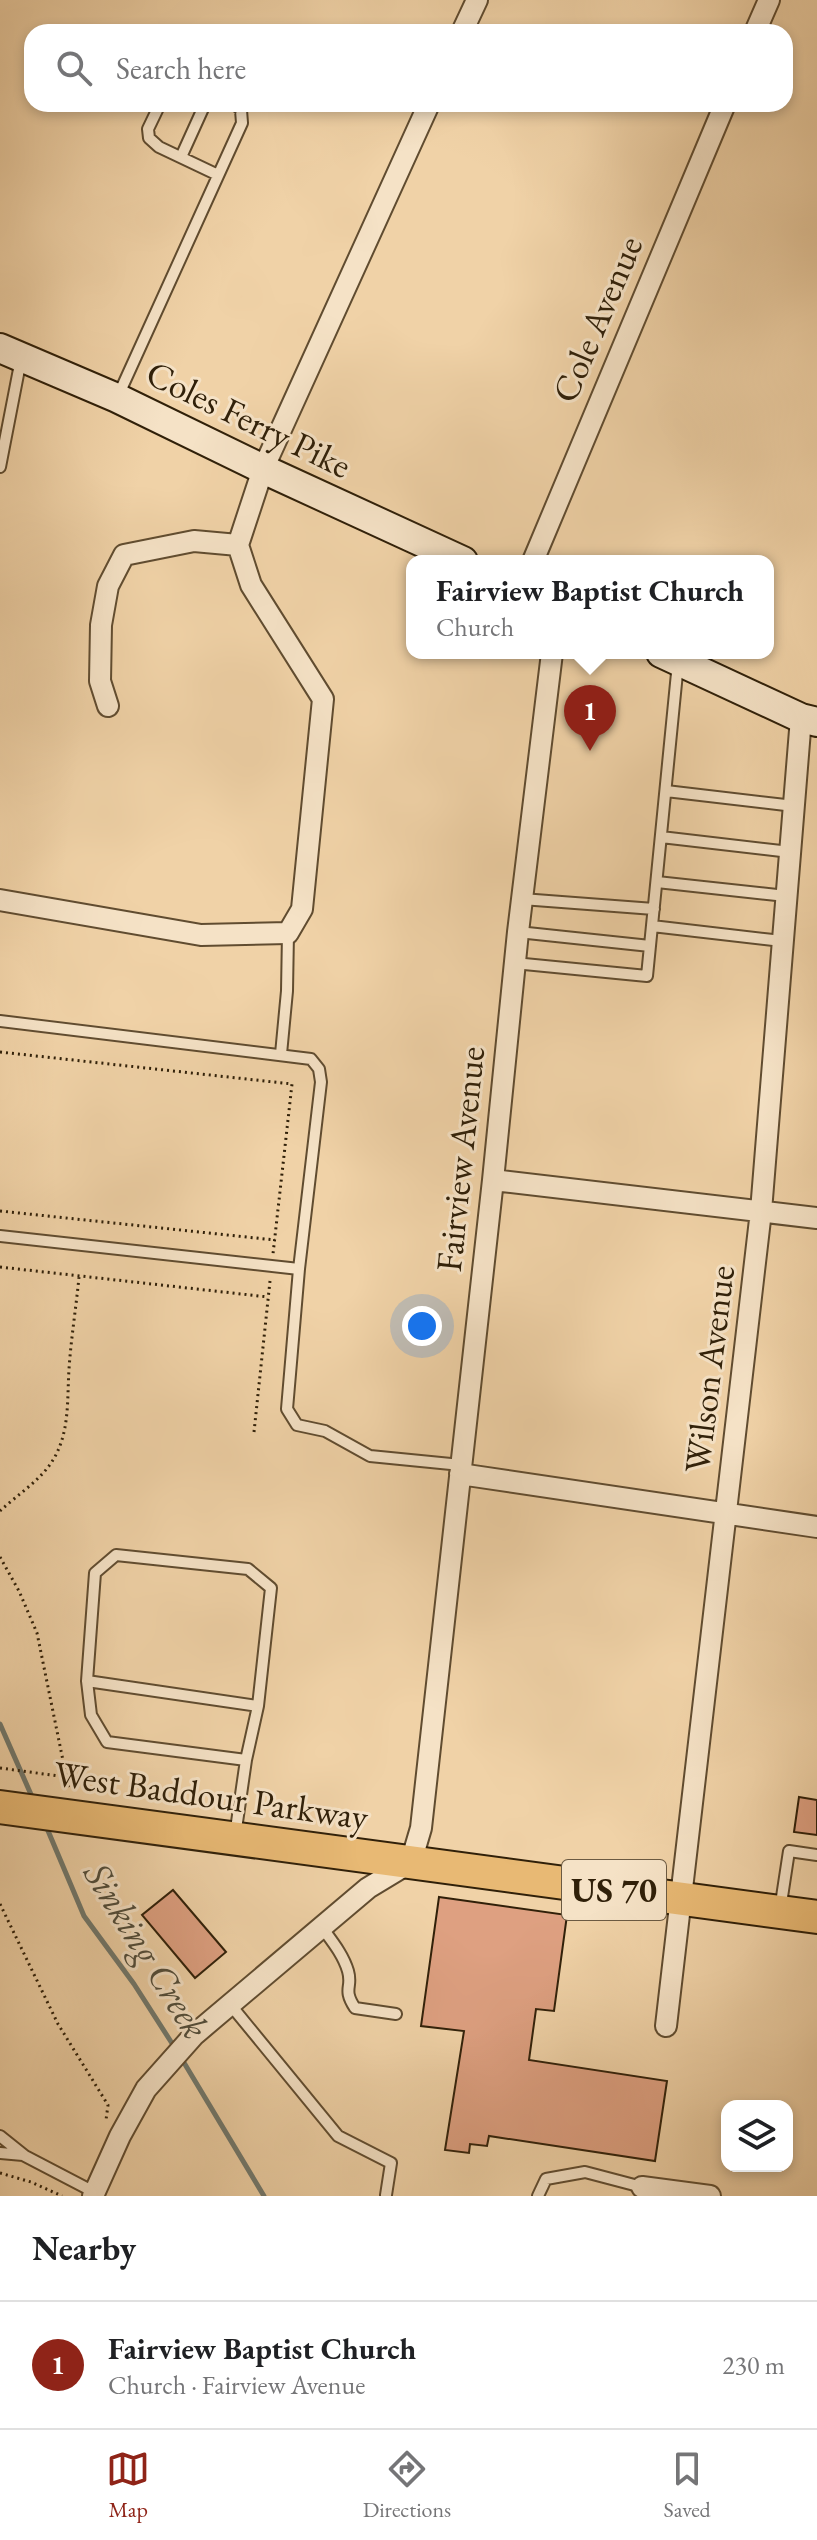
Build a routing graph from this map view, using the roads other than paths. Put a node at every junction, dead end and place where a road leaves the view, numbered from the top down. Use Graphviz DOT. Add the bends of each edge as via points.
graph roads {
  1 [pos="477,0"];
  2 [pos="769,0"];
  3 [pos="466,24"];
  4 [pos="758,24"];
  5 [pos="156,112"];
  6 [pos="201,112"];
  7 [pos="241,112"];
  8 [pos="425,112"];
  9 [pos="722,112"];
  10 [pos="181,157"];
  11 [pos="218,175"];
  12 [pos="11,352"];
  13 [pos="117,398"];
  14 [pos="0,467"];
  15 [pos="263,469"];
  16 [pos="238,545"];
  17 [pos="450,555"];
  18 [pos="536,555"];
  19 [pos="551,659"];
  20 [pos="670,659"];
  21 [pos="674,659"];
  22 [pos="108,706"];
  23 [pos="809,720"];
  24 [pos="666,791"];
  25 [pos="794,806"];
  26 [pos="661,837"];
  27 [pos="790,852"];
  28 [pos="657,882"];
  29 [pos="786,896"];
  30 [pos="522,899"];
  31 [pos="0,900"];
  32 [pos="654,909"];
  33 [pos="652,926"];
  34 [pos="518,932"];
  35 [pos="288,933"];
  36 [pos="782,941"];
  37 [pos="650,946"];
  38 [pos="514,963"];
  39 [pos="0,1021"];
  40 [pos="281,1054"];
  41 [pos="493,1180"];
  42 [pos="761,1211"];
  43 [pos="817,1218"];
  44 [pos="0,1236"];
  45 [pos="299,1269"];
  46 [pos="461,1469"];
  47 [pos="726,1513"];
  48 [pos="817,1527"];
  49 [pos="87,1681"];
  50 [pos="258,1706"];
  51 [pos="246,1760"];
  52 [pos="0,1807"];
  53 [pos="235,1838"];
  54 [pos="817,1855"];
  55 [pos="411,1862"];
  56 [pos="681,1899"];
  57 [pos="780,1912"];
  58 [pos="817,1917"];
  59 [pos="321,1926"];
  60 [pos="229,2003"];
  61 [pos="396,2014"];
  62 [pos="666,2026"];
  63 [pos="0,2136"];
  64 [pos="0,2153"];
  65 [pos="25,2156"];
  66 [pos="642,2187"];
  67 [pos="93,2194"];
  68 [pos="386,2195"];
  69 [pos="538,2196"];
  70 [pos="710,2196"];
  1 -- 3 [label="street"];
  2 -- 4 [label="street"];
  5 -- 10 [label="lane" via="149,138"];
  6 -- 10 [label="lane"];
  7 -- 11 [label="lane" via="242,123"];
  8 -- 15 [label="street"];
  9 -- 18 [label="street, Cole Avenue"];
  10 -- 11 [label="lane"];
  11 -- 13 [label="lane"];
  12 -- 13 [label="street, Coles Ferry Pike"];
  12 -- 14 [label="lane"];
  13 -- 15 [label="street, Coles Ferry Pike"];
  15 -- 16 [label="street"];
  15 -- 17 [label="street, Coles Ferry Pike"];
  16 -- 22 [label="street" via="194,541 124,555 108,586 101,625 100,681"];
  16 -- 35 [label="street" via="251,585 323,699 302,909"];
  19 -- 30 [label="street, Fairview Avenue"];
  20 -- 24 [label="lane"];
  21 -- 23 [label="street"];
  23 -- 25 [label="street, Wilson Avenue"];
  24 -- 25 [label="lane"];
  24 -- 26 [label="lane"];
  25 -- 27 [label="street, Wilson Avenue"];
  26 -- 27 [label="lane"];
  26 -- 28 [label="lane"];
  27 -- 29 [label="street, Wilson Avenue"];
  28 -- 29 [label="lane"];
  28 -- 32 [label="lane"];
  29 -- 36 [label="street, Wilson Avenue"];
  30 -- 32 [label="lane"];
  30 -- 34 [label="street, Fairview Avenue"];
  31 -- 35 [label="street" via="201,935"];
  32 -- 33 [label="lane"];
  33 -- 36 [label="lane"];
  33 -- 37 [label="lane"];
  34 -- 37 [label="lane"];
  34 -- 38 [label="street, Fairview Avenue"];
  35 -- 40 [label="lane"];
  36 -- 42 [label="street, Wilson Avenue"];
  37 -- 38 [label="lane" via="647,976"];
  38 -- 41 [label="street, Fairview Avenue"];
  39 -- 40 [label="lane"];
  40 -- 45 [label="lane" via="311,1059 321,1082"];
  41 -- 42 [label="street"];
  41 -- 46 [label="street, Fairview Avenue"];
  42 -- 43 [label="street"];
  42 -- 47 [label="street, Wilson Avenue"];
  44 -- 45 [label="lane"];
  45 -- 46 [label="lane" via="287,1391 287,1409 297,1425 325,1431 370,1456"];
  46 -- 47 [label="street"];
  46 -- 55 [label="street, Fairview Avenue" via="421,1828"];
  47 -- 48 [label="street"];
  47 -- 56 [label="street, Wilson Avenue"];
  49 -- 50 [label="lane"];
  49 -- 50 [label="lane" via="95,1573 116,1555 248,1569 271,1588"];
  49 -- 51 [label="lane" via="91,1715 107,1742"];
  50 -- 51 [label="lane"];
  51 -- 53 [label="lane"];
  52 -- 53 [label="main road, West Baddour Parkway / US 70" via="73,1803"];
  53 -- 55 [label="main road, West Baddour Parkway / US 70"];
  54 -- 57 [label="lane" via="789,1851"];
  55 -- 56 [label="main road, US 70"];
  55 -- 59 [label="street"];
  56 -- 57 [label="main road, US 70"];
  56 -- 62 [label="street, Wilson Avenue"];
  57 -- 58 [label="main road, US 70"];
  59 -- 60 [label="street"];
  59 -- 61 [label="lane" via="350,1975 348,1996 355,2008"];
  60 -- 67 [label="street" via="153,2079"];
  60 -- 68 [label="lane" via="338,2136 391,2163"];
  63 -- 65 [label="lane"];
  64 -- 65 [label="lane"];
  65 -- 67 [label="lane"];
  66 -- 69 [label="lane" via="585,2172 546,2179"];
  66 -- 70 [label="street"];
}
